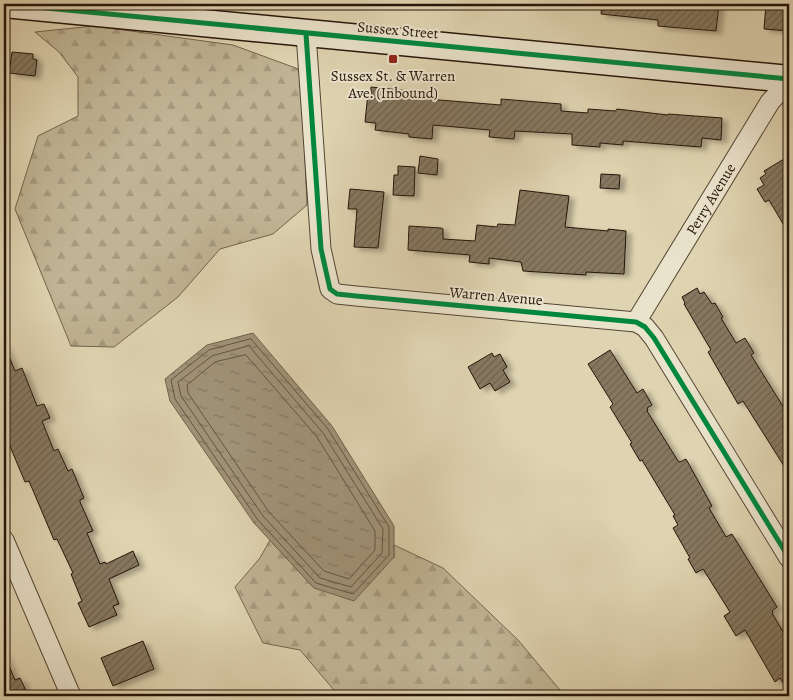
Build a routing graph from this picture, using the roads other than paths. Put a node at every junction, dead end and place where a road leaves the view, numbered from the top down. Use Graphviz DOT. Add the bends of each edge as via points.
graph roads {
  1 [pos="4,4"];
  2 [pos="306,34"];
  3 [pos="789,80"];
  4 [pos="636,322"];
  5 [pos="4,540"];
  6 [pos="789,558"];
  7 [pos="71,696"];
  1 -- 2 [label="street, Sussex Street"];
  2 -- 3 [label="street, Sussex Street"];
  2 -- 4 [label="street, Warren Avenue" via="321,249 330,290 356,296"];
  3 -- 4 [label="street, Perry Avenue" via="770,102"];
  4 -- 6 [label="street" via="654,338"];
  5 -- 7 [label="street"];
}
